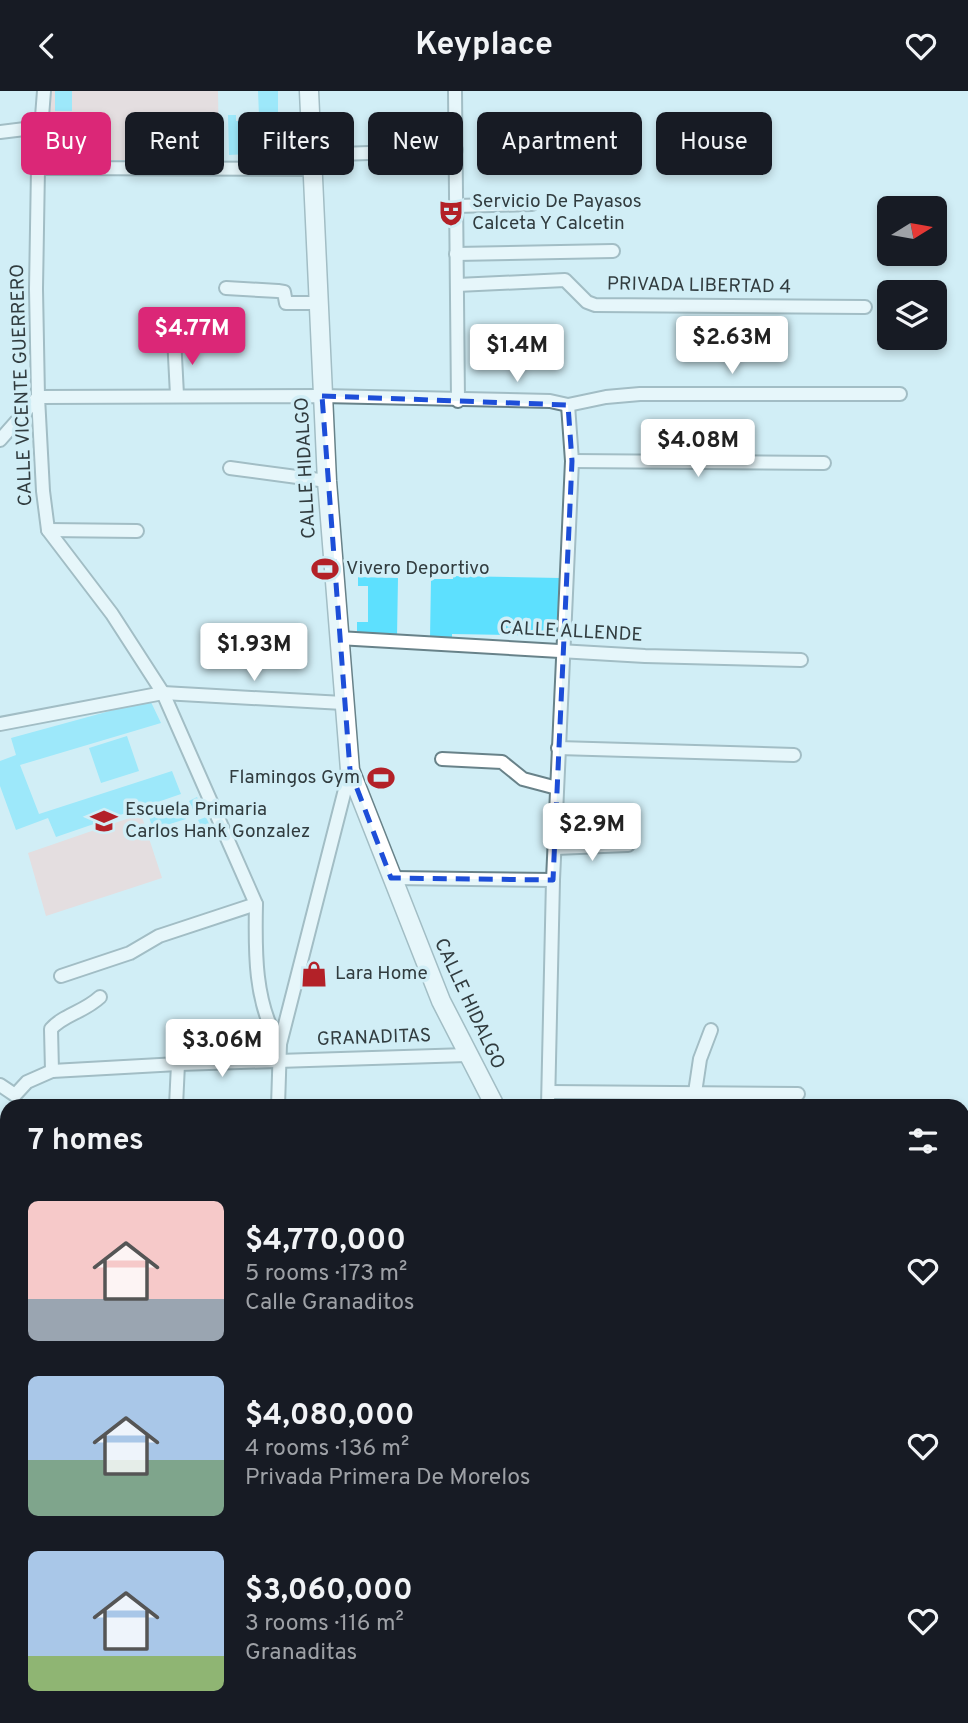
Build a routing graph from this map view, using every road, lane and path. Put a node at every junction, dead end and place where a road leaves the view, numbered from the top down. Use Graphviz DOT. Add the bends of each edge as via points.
graph roads {
  1 [pos="44,91"];
  2 [pos="309,91"];
  3 [pos="455,91"];
  4 [pos="42,112"];
  5 [pos="310,112"];
  6 [pos="455,112"];
  7 [pos="21,129"];
  8 [pos="0,132"];
  9 [pos="238,164"];
  10 [pos="111,166"];
  11 [pos="38,175"];
  12 [pos="313,175"];
  13 [pos="456,175"];
  14 [pos="532,204"];
  15 [pos="457,206"];
  16 [pos="614,251"];
  17 [pos="456,254"];
  18 [pos="457,285"];
  19 [pos="226,288"];
  20 [pos="318,303"];
  21 [pos="865,307"];
  22 [pos="229,329"];
  23 [pos="900,394"];
  24 [pos="177,395"];
  25 [pos="322,395"];
  26 [pos="38,397"];
  27 [pos="458,401"];
  28 [pos="568,405"];
  29 [pos="0,440"];
  30 [pos="572,461"];
  31 [pos="824,463"];
  32 [pos="230,467"];
  33 [pos="327,481"];
  34 [pos="48,530"];
  35 [pos="137,531"];
  36 [pos="338,638"];
  37 [pos="566,650"];
  38 [pos="801,660"];
  39 [pos="163,693"];
  40 [pos="343,703"];
  41 [pos="0,724"];
  42 [pos="558,748"];
  43 [pos="794,755"];
  44 [pos="442,759"];
  45 [pos="350,770"];
  46 [pos="557,788"];
  47 [pos="628,845"];
  48 [pos="555,848"];
  49 [pos="391,878"];
  50 [pos="553,880"];
  51 [pos="256,904"];
  52 [pos="61,976"];
  53 [pos="100,997"];
  54 [pos="711,1030"];
  55 [pos="279,1044"];
  56 [pos="467,1055"];
  57 [pos="278,1060"];
  58 [pos="178,1064"];
  59 [pos="52,1071"];
  60 [pos="0,1085"];
  61 [pos="549,1092"];
  62 [pos="798,1094"];
  63 [pos="12,1099"];
  64 [pos="15,1099"];
  65 [pos="176,1099"];
  66 [pos="278,1099"];
  67 [pos="491,1099"];
  68 [pos="548,1099"];
  69 [pos="694,1099"];
  1 -- 4 [label="street, CALLE VICENTE GUERRERO"];
  2 -- 5 [label="main road, CALLE HIDALGO"];
  3 -- 6 [label="street"];
  7 -- 8 [label="street"];
  9 -- 10 [label="street"];
  11 -- 26 [label="street, CALLE VICENTE GUERRERO"];
  12 -- 20 [label="main road, CALLE HIDALGO"];
  13 -- 15 [label="street"];
  14 -- 15 [label="street"];
  15 -- 17 [label="street"];
  16 -- 17 [label="street"];
  17 -- 18 [label="street"];
  18 -- 21 [label="street, PRIVADA LIBERTAD 4" via="565,281 595,305"];
  18 -- 27 [label="street"];
  19 -- 20 [label="street" via="278,291 284,292 286,303"];
  20 -- 25 [label="main road, CALLE HIDALGO"];
  22 -- 24 [label="street" via="177,333 173,342"];
  23 -- 28 [label="street" via="640,394"];
  24 -- 25 [label="street"];
  24 -- 26 [label="street"];
  25 -- 27 [label="street"];
  25 -- 33 [label="main road, CALLE HIDALGO"];
  26 -- 29 [label="street"];
  26 -- 34 [label="street, CALLE VICENTE GUERRERO"];
  27 -- 28 [label="street"];
  28 -- 30 [label="street"];
  30 -- 31 [label="street"];
  30 -- 37 [label="street"];
  32 -- 33 [label="street"];
  33 -- 36 [label="main road, CALLE HIDALGO"];
  34 -- 35 [label="street"];
  34 -- 39 [label="street, CALLE VICENTE GUERRERO" via="113,614"];
  36 -- 37 [label="street, CALLE ALLENDE"];
  36 -- 40 [label="main road, CALLE HIDALGO"];
  37 -- 38 [label="street, CALLE ALLENDE"];
  37 -- 42 [label="street"];
  39 -- 40 [label="street"];
  39 -- 41 [label="street"];
  39 -- 51 [label="street, CALLE VICENTE GUERRERO"];
  40 -- 45 [label="main road, CALLE HIDALGO"];
  42 -- 43 [label="street"];
  42 -- 46 [label="street"];
  44 -- 46 [label="street" via="502,762 523,779"];
  45 -- 49 [label="main road, CALLE HIDALGO"];
  45 -- 55 [label="street"];
  46 -- 48 [label="street"];
  47 -- 48 [label="street"];
  48 -- 50 [label="street"];
  49 -- 50 [label="street"];
  49 -- 56 [label="main road, CALLE HIDALGO"];
  50 -- 61 [label="street"];
  51 -- 52 [label="street" via="159,936 130,953"];
  51 -- 55 [label="street, CALLE VICENTE GUERRERO" via="255,937 264,1008"];
  53 -- 59 [label="street" via="51,1028"];
  54 -- 69 [label="street"];
  55 -- 57 [label="street"];
  56 -- 57 [label="street, GRANADITAS"];
  56 -- 67 [label="main road, CALLE HIDALGO"];
  57 -- 58 [label="street, GRANADITAS"];
  57 -- 66 [label="street"];
  58 -- 59 [label="street, GRANADITAS"];
  58 -- 65 [label="street"];
  59 -- 64 [label="street, GRANADITAS" via="27,1082"];
  60 -- 63 [label="street, GRANADITAS"];
  61 -- 68 [label="street"];
  61 -- 69 [label="street"];
  62 -- 69 [label="street"];
}
